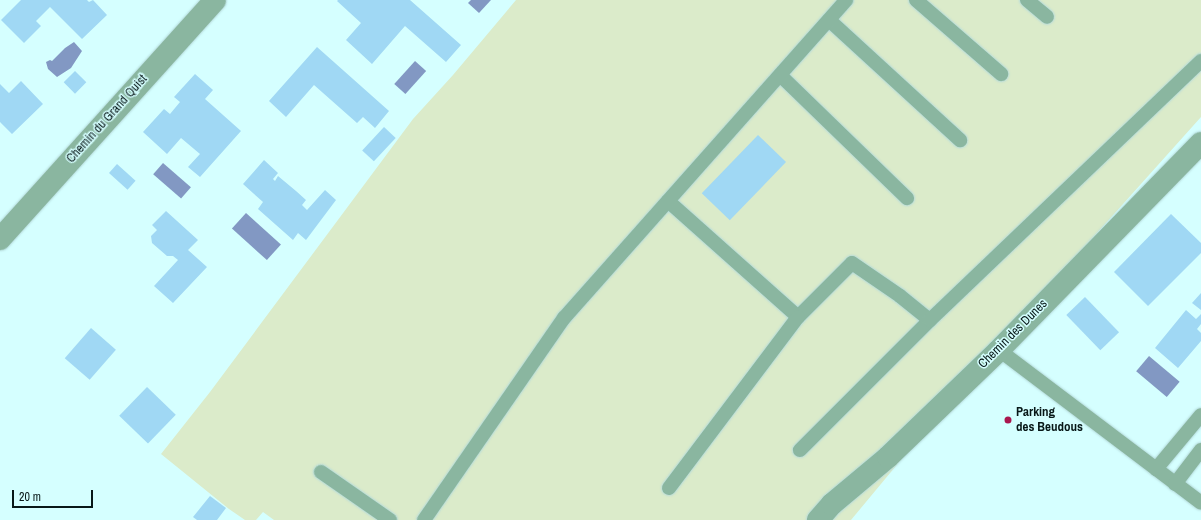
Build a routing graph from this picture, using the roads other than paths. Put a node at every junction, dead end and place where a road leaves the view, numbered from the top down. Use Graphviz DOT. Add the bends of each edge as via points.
graph roads {
  1 [pos="215,0"];
  2 [pos="846,0"];
  3 [pos="916,0"];
  4 [pos="1027,0"];
  5 [pos="1047,17"];
  6 [pos="829,20"];
  7 [pos="1201,61"];
  8 [pos="780,74"];
  9 [pos="1001,74"];
  10 [pos="960,140"];
  11 [pos="1201,143"];
  12 [pos="907,198"];
  13 [pos="668,201"];
  14 [pos="0,239"];
  15 [pos="798,318"];
  16 [pos="930,320"];
  17 [pos="998,350"];
  18 [pos="1201,416"];
  19 [pos="800,450"];
  20 [pos="1201,450"];
  21 [pos="1156,469"];
  22 [pos="321,472"];
  23 [pos="1175,484"];
  24 [pos="669,488"];
  25 [pos="1201,503"];
  26 [pos="390,520"];
  27 [pos="424,520"];
  28 [pos="818,520"];
  1 -- 14 [label="street, Chemin du Grand Quist"];
  2 -- 6 [label="lane"];
  3 -- 9 [label="lane"];
  4 -- 5 [label="lane"];
  6 -- 8 [label="lane"];
  6 -- 10 [label="lane"];
  7 -- 16 [label="lane"];
  8 -- 12 [label="lane"];
  8 -- 13 [label="lane"];
  11 -- 17 [label="street, Chemin des Dunes"];
  13 -- 15 [label="lane"];
  13 -- 27 [label="lane" via="564,318"];
  15 -- 16 [label="lane" via="852,264"];
  15 -- 24 [label="lane"];
  16 -- 19 [label="lane"];
  17 -- 21 [label="lane"];
  17 -- 28 [label="street, Chemin des Dunes" via="888,457 832,504"];
  18 -- 21 [label="lane"];
  20 -- 23 [label="lane"];
  21 -- 23 [label="lane"];
  22 -- 26 [label="lane"];
  23 -- 25 [label="lane"];
}
